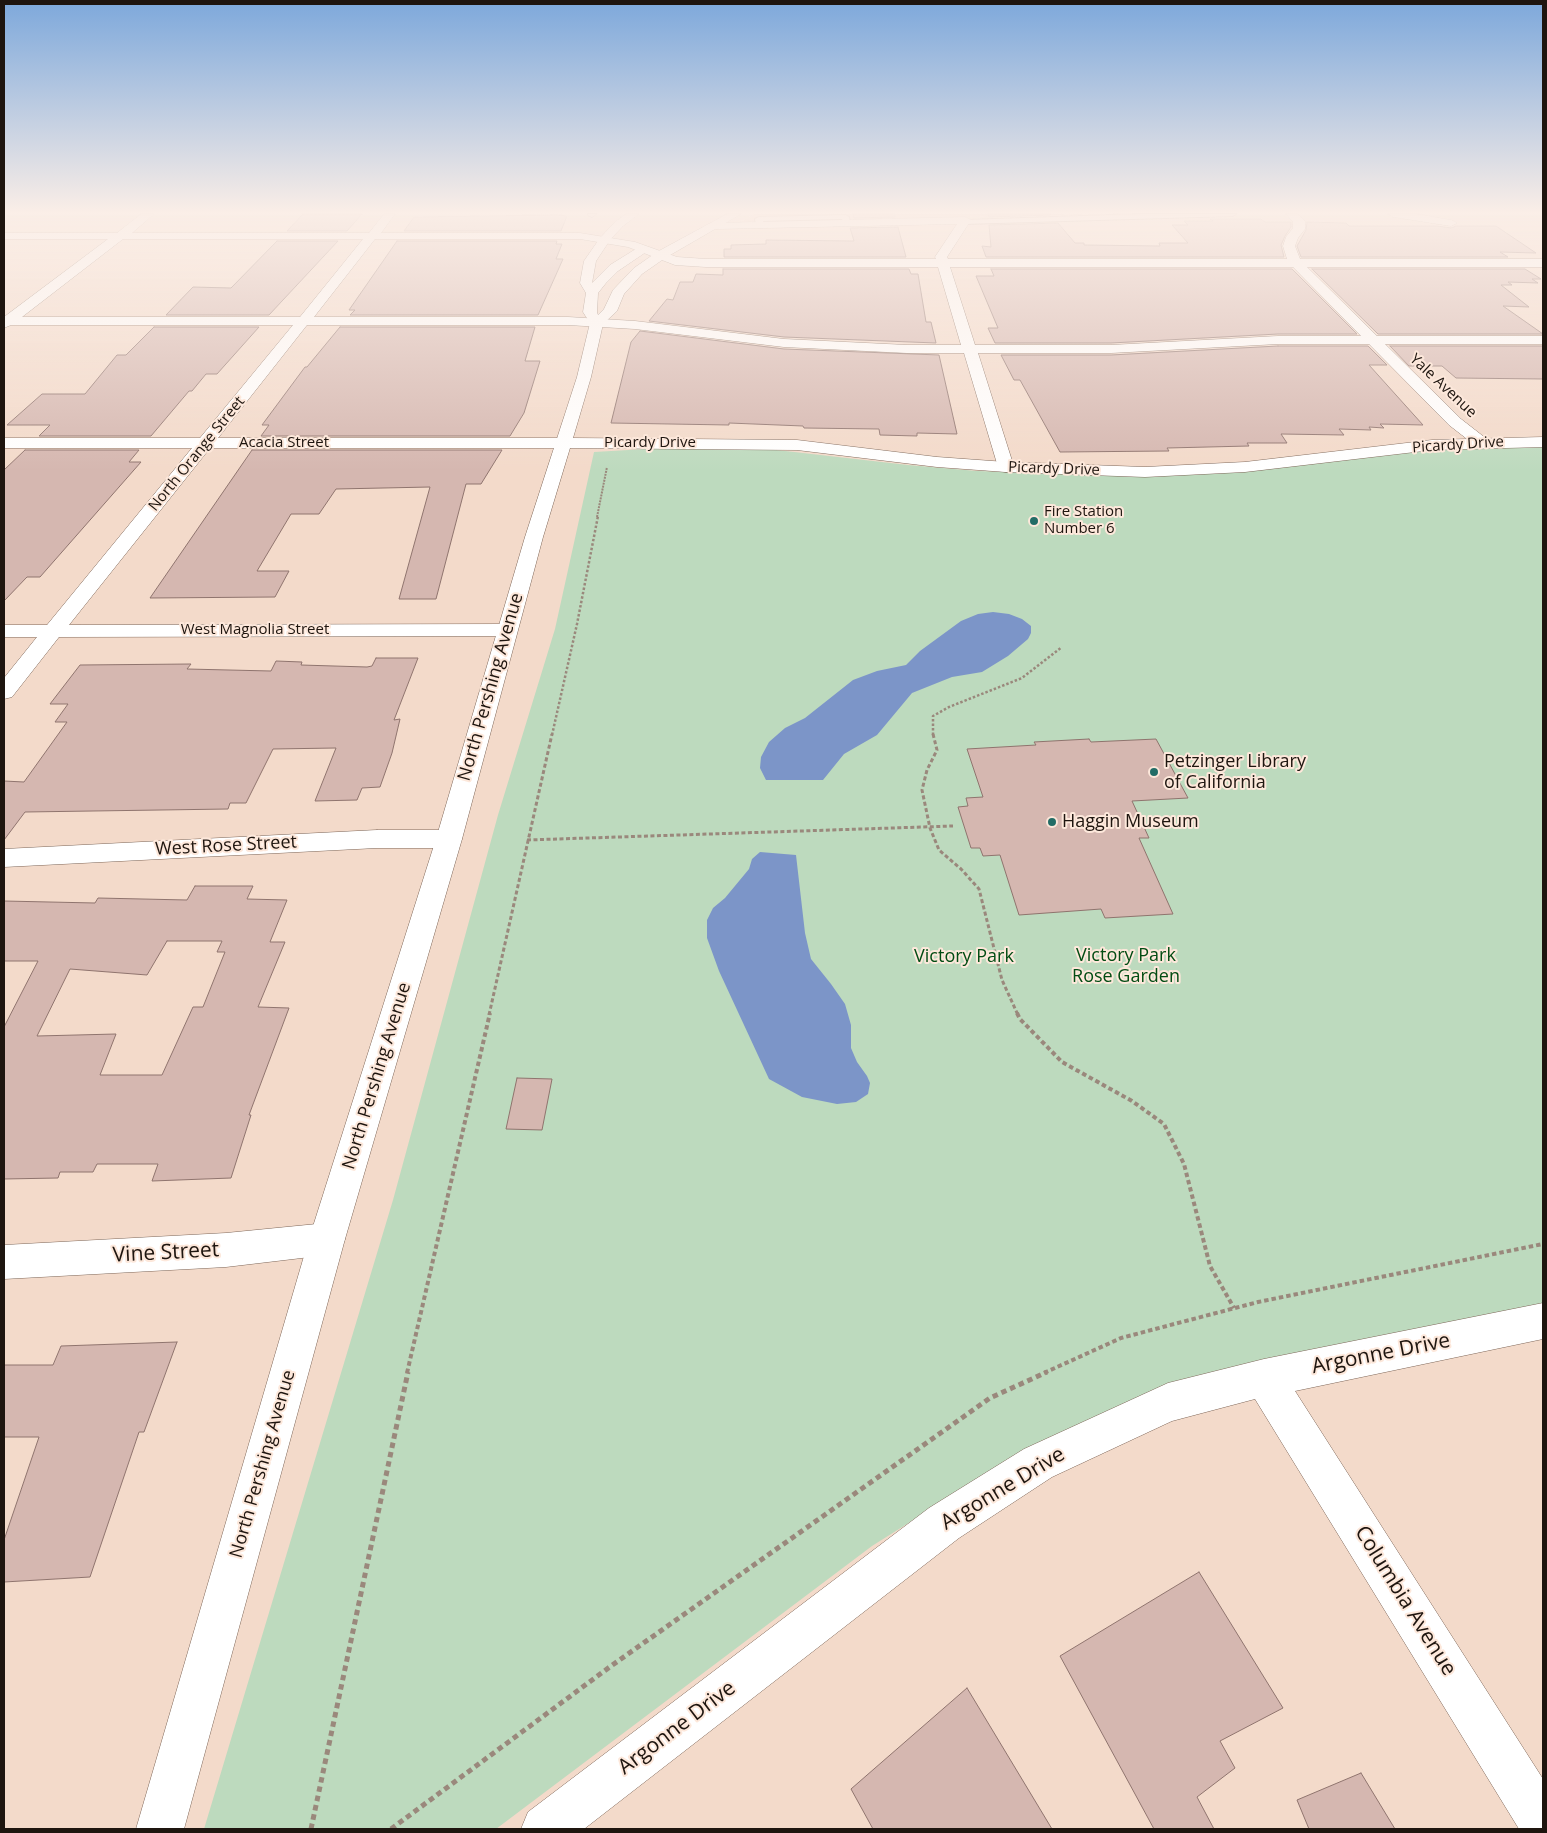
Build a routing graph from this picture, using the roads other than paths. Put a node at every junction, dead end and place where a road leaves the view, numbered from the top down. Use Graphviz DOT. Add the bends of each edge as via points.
graph roads {
  1 [pos="35,300"];
  2 [pos="321,300"];
  3 [pos="591,300"];
  4 [pos="615,300"];
  5 [pos="953,300"];
  6 [pos="1332,300"];
  7 [pos="5,322"];
  8 [pos="303,322"];
  9 [pos="597,323"];
  10 [pos="1372,340"];
  11 [pos="1543,340"];
  12 [pos="969,349"];
  13 [pos="1482,442"];
  14 [pos="1543,442"];
  15 [pos="4,443"];
  16 [pos="206,443"];
  17 [pos="564,443"];
  18 [pos="1006,467"];
  19 [pos="507,630"];
  20 [pos="4,631"];
  21 [pos="54,631"];
  22 [pos="4,692"];
  23 [pos="449,839"];
  24 [pos="4,858"];
  25 [pos="328,1239"];
  26 [pos="4,1262"];
  27 [pos="1543,1321"];
  28 [pos="1264,1378"];
  29 [pos="1543,1824"];
  30 [pos="160,1829"];
  31 [pos="545,1829"];
  1 -- 7 [label="main road"];
  2 -- 8 [label="main road, North Orange Street"];
  3 -- 9 [label="main road, North Pershing Avenue" via="590,312"];
  4 -- 9 [label="main road, North Pershing Avenue" via="610,311"];
  5 -- 12 [label="main road"];
  6 -- 10 [label="main road, Yale Avenue"];
  7 -- 8 [label="main road"];
  8 -- 9 [label="main road"];
  8 -- 16 [label="main road, North Orange Street"];
  9 -- 12 [label="main road" via="784,343"];
  9 -- 17 [label="main road, North Pershing Avenue"];
  10 -- 11 [label="main road"];
  10 -- 12 [label="main road" via="1269,340 1111,349"];
  10 -- 13 [label="main road, Yale Avenue" via="1455,422"];
  12 -- 18 [label="main road"];
  13 -- 14 [label="main road, Picardy Drive"];
  13 -- 18 [label="main road, Picardy Drive" via="1245,467 1137,472"];
  15 -- 16 [label="main road, Acacia Street"];
  16 -- 17 [label="main road, Acacia Street"];
  16 -- 21 [label="main road, North Orange Street"];
  17 -- 18 [label="main road, Picardy Drive" via="797,445"];
  17 -- 19 [label="main road, North Pershing Avenue"];
  19 -- 21 [label="main road, West Magnolia Street"];
  19 -- 23 [label="main road, North Pershing Avenue"];
  20 -- 21 [label="main road, West Magnolia Street"];
  21 -- 22 [label="main road, North Orange Street"];
  23 -- 24 [label="main road, West Rose Street" via="377,839"];
  23 -- 25 [label="main road, North Pershing Avenue"];
  25 -- 26 [label="main road, Vine Street" via="226,1250"];
  25 -- 30 [label="main road, North Pershing Avenue"];
  27 -- 28 [label="main road, Argonne Drive"];
  28 -- 29 [label="main road, Columbia Avenue"];
  28 -- 31 [label="main road, Argonne Drive" via="1168,1402 1038,1463 944,1523"];
}
